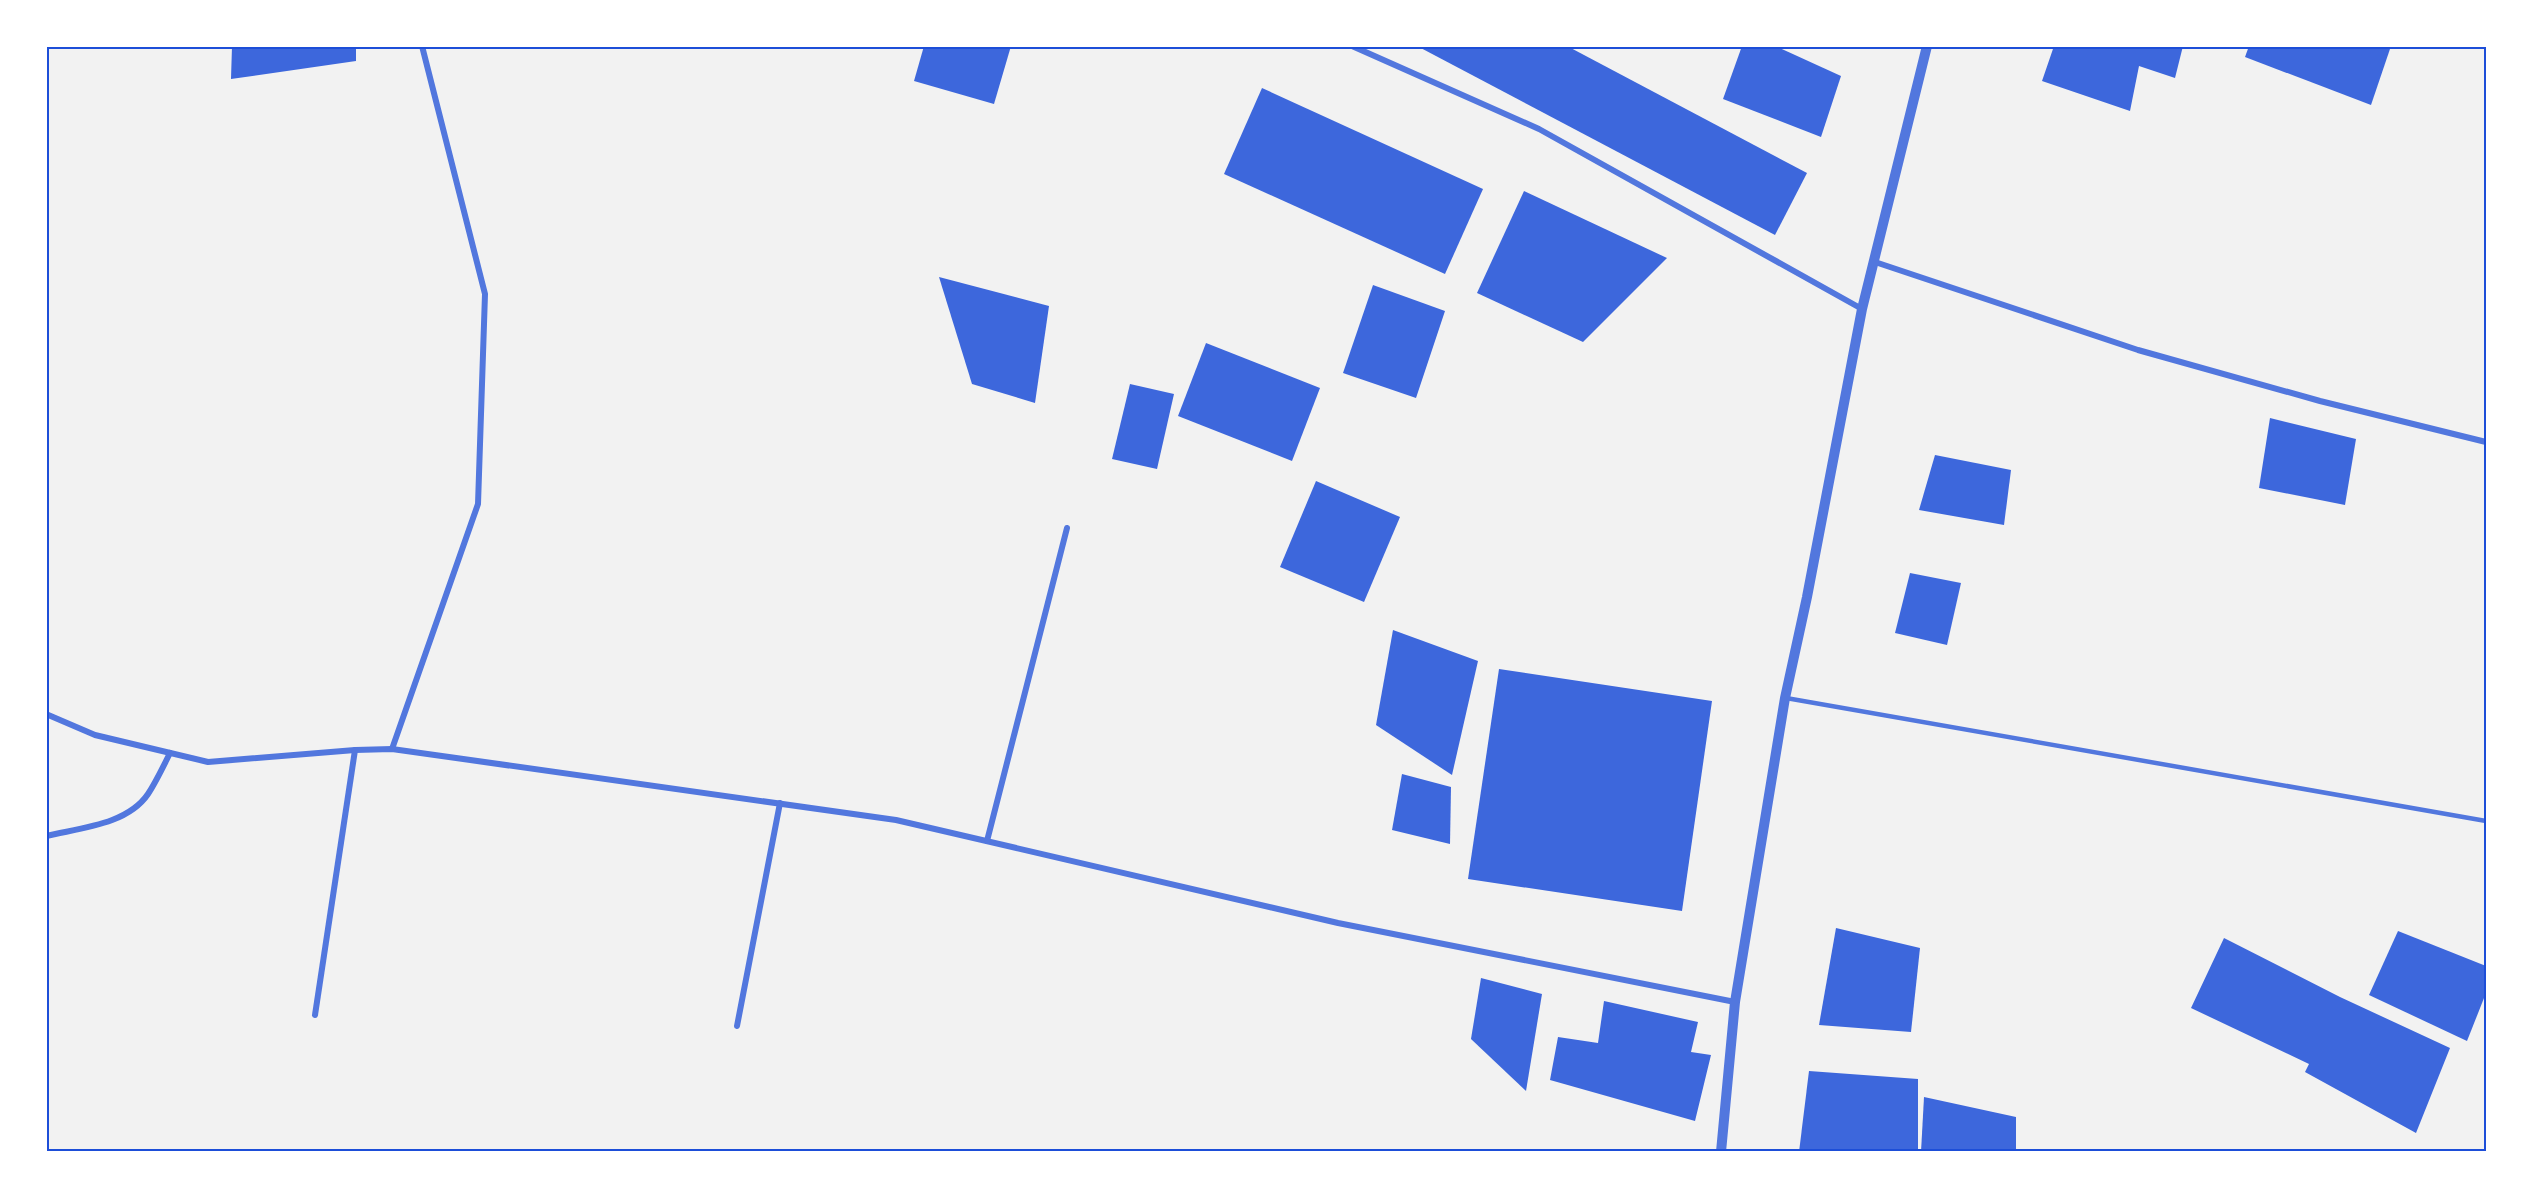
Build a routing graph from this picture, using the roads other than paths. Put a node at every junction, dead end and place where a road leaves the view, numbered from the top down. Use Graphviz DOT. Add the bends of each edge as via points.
graph roads {
  1 [pos="422,46"];
  2 [pos="1352,46"];
  3 [pos="1927,46"];
  4 [pos="1875,262"];
  5 [pos="1862,309"];
  6 [pos="2487,442"];
  7 [pos="1067,528"];
  8 [pos="1785,698"];
  9 [pos="46,714"];
  10 [pos="392,749"];
  11 [pos="355,750"];
  12 [pos="170,753"];
  13 [pos="780,803"];
  14 [pos="2487,821"];
  15 [pos="46,836"];
  16 [pos="987,841"];
  17 [pos="1735,1002"];
  18 [pos="315,1015"];
  19 [pos="737,1026"];
  20 [pos="1721,1152"];
  1 -- 10 [label="street" via="485,294 478,504"];
  2 -- 5 [label="street" via="1539,129"];
  3 -- 4 [label="street"];
  4 -- 5 [label="street"];
  4 -- 6 [label="street" via="2138,350"];
  5 -- 8 [label="street"];
  7 -- 16 [label="street"];
  8 -- 14 [label="lane"];
  8 -- 17 [label="street"];
  9 -- 12 [label="street" via="95,735"];
  10 -- 11 [label="street"];
  10 -- 13 [label="street"];
  11 -- 12 [label="street" via="208,762"];
  11 -- 18 [label="street"];
  12 -- 15 [label="street" via="147,796 127,812 112,821"];
  13 -- 16 [label="street" via="896,820"];
  13 -- 19 [label="street"];
  16 -- 17 [label="street" via="1338,922"];
  17 -- 20 [label="street"];
}
